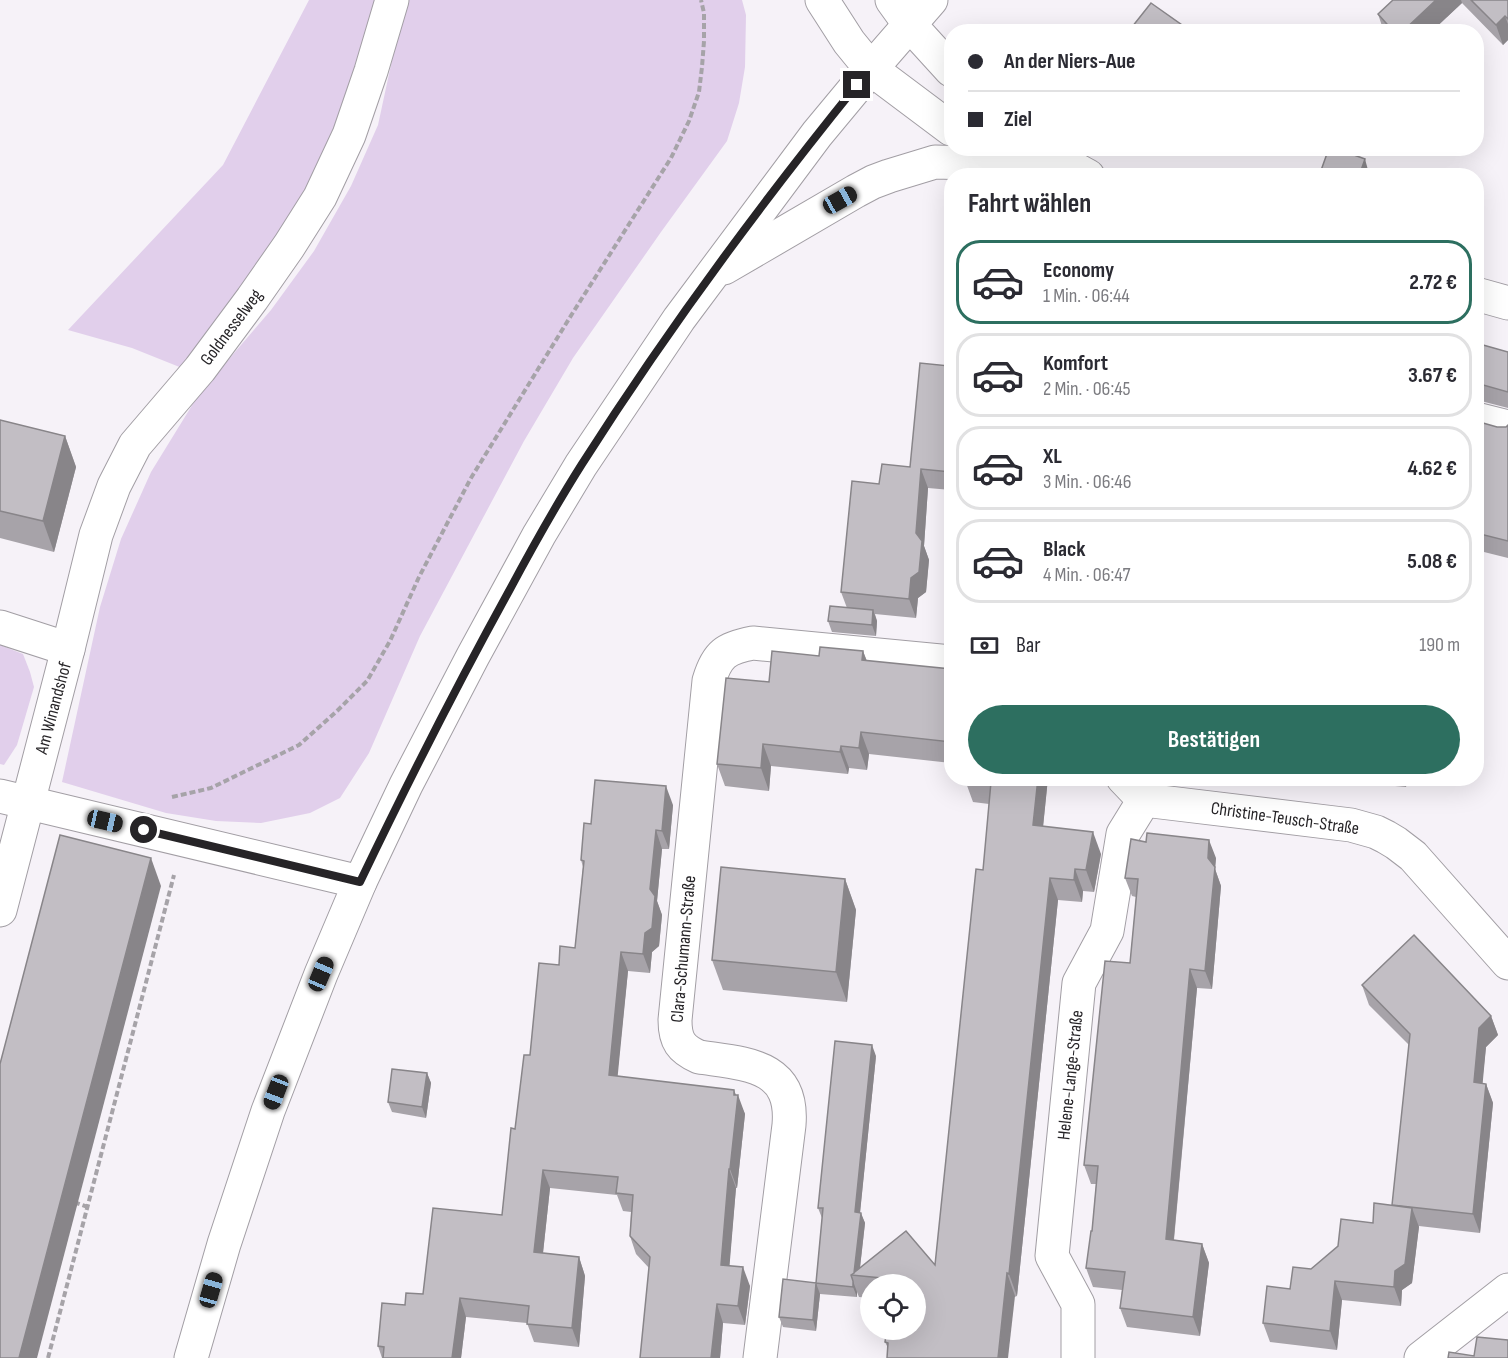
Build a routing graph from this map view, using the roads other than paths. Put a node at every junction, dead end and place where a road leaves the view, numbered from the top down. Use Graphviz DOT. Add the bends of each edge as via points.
graph roads {
  1 [pos="392,0"];
  2 [pos="822,0"];
  3 [pos="931,0"];
  4 [pos="901,13"];
  5 [pos="944,62"];
  6 [pos="871,69"];
  7 [pos="944,124"];
  8 [pos="994,156"];
  9 [pos="1056,156"];
  10 [pos="1008,164"];
  11 [pos="1022,168"];
  12 [pos="1074,168"];
  13 [pos="710,276"];
  14 [pos="1484,296"];
  15 [pos="1508,303"];
  16 [pos="1484,420"];
  17 [pos="1508,426"];
  18 [pos="0,627"];
  19 [pos="68,649"];
  20 [pos="944,661"];
  21 [pos="1133,789"];
  22 [pos="14,799"];
  23 [pos="360,882"];
  24 [pos="0,910"];
  25 [pos="1508,963"];
  26 [pos="1507,1293"];
  27 [pos="191,1358"];
  28 [pos="760,1358"];
  29 [pos="1078,1358"];
  30 [pos="1421,1358"];
  1 -- 19 [label="street, Goldnesselweg" via="349,135 320,197 200,369 135,445 114,486 96,535"];
  2 -- 6 [label="street"];
  3 -- 4 [label="street"];
  4 -- 5 [label="street"];
  4 -- 6 [label="street"];
  6 -- 7 [label="street"];
  6 -- 13 [label="street"];
  8 -- 10 [label="street"];
  9 -- 12 [label="street"];
  10 -- 11 [label="street"];
  10 -- 13 [label="street" via="935,162 873,182"];
  13 -- 23 [label="street" via="581,465 539,535 406,785"];
  14 -- 15 [label="street"];
  16 -- 17 [label="street"];
  18 -- 19 [label="street, Am Winandshof"];
  19 -- 22 [label="street, Am Winandshof"];
  20 -- 28 [label="street, Clara-Schumann-Straße" via="753,642 725,651 710,681 675,1032 683,1047 699,1057 746,1064 768,1072 783,1088 789,1106"];
  21 -- 25 [label="street, Christine-Teusch-Straße" via="1376,832 1413,856"];
  21 -- 29 [label="street, Helene-Lange-Straße" via="1107,931 1079,983 1052,1256 1078,1304"];
  22 -- 23 [label="street"];
  22 -- 24 [label="street, Am Winandshof"];
  23 -- 27 [label="street" via="268,1111"];
  26 -- 30 [label="street"];
}
